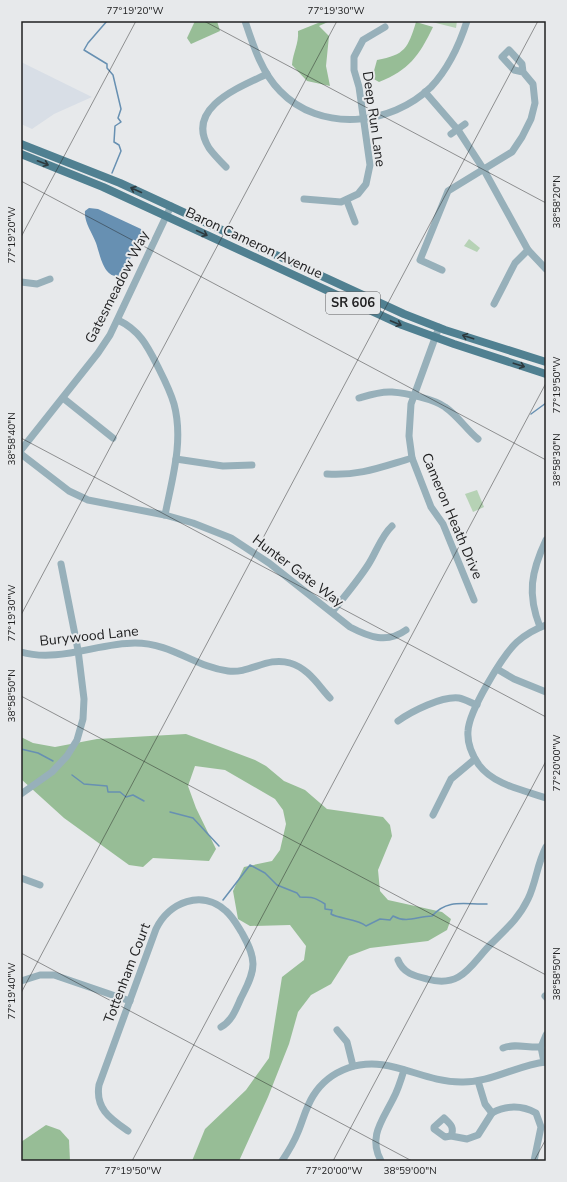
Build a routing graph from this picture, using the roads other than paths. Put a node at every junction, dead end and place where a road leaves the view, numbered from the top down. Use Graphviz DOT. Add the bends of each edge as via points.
graph roads {
  1 [pos="245,21"];
  2 [pos="467,21"];
  3 [pos="385,27"];
  4 [pos="523,72"];
  5 [pos="267,74"];
  6 [pos="425,92"];
  7 [pos="364,119"];
  8 [pos="464,124"];
  9 [pos="458,130"];
  10 [pos="451,134"];
  11 [pos="21,144"];
  12 [pos="21,154"];
  13 [pos="226,167"];
  14 [pos="484,170"];
  15 [pos="304,199"];
  16 [pos="347,200"];
  17 [pos="171,206"];
  18 [pos="166,216"];
  19 [pos="355,222"];
  20 [pos="528,250"];
  21 [pos="546,269"];
  22 [pos="442,270"];
  23 [pos="50,279"];
  24 [pos="21,282"];
  25 [pos="494,304"];
  26 [pos="118,320"];
  27 [pos="439,327"];
  28 [pos="435,338"];
  29 [pos="546,362"];
  30 [pos="546,374"];
  31 [pos="413,396"];
  32 [pos="63,398"];
  33 [pos="359,398"];
  34 [pos="113,438"];
  35 [pos="478,439"];
  36 [pos="21,450"];
  37 [pos="21,454"];
  38 [pos="412,458"];
  39 [pos="176,459"];
  40 [pos="252,464"];
  41 [pos="328,474"];
  42 [pos="164,515"];
  43 [pos="392,526"];
  44 [pos="546,540"];
  45 [pos="61,564"];
  46 [pos="474,600"];
  47 [pos="332,612"];
  48 [pos="543,626"];
  49 [pos="406,630"];
  50 [pos="78,650"];
  51 [pos="21,652"];
  52 [pos="497,669"];
  53 [pos="546,692"];
  54 [pos="330,698"];
  55 [pos="477,705"];
  56 [pos="398,721"];
  57 [pos="475,760"];
  58 [pos="21,794"];
  59 [pos="546,798"];
  60 [pos="433,815"];
  61 [pos="546,847"];
  62 [pos="21,878"];
  63 [pos="40,885"];
  64 [pos="398,960"];
  65 [pos="21,980"];
  66 [pos="130,1001"];
  67 [pos="221,1027"];
  68 [pos="337,1030"];
  69 [pos="546,1035"];
  70 [pos="541,1047"];
  71 [pos="502,1048"];
  72 [pos="545,1062"];
  73 [pos="353,1066"];
  74 [pos="404,1070"];
  75 [pos="478,1081"];
  76 [pos="492,1113"];
  77 [pos="128,1131"];
  78 [pos="451,1136"];
  79 [pos="282,1161"];
  80 [pos="381,1161"];
  81 [pos="534,1161"];
  1 -- 5 [label="street"];
  2 -- 6 [label="street" via="460,43 449,64"];
  3 -- 7 [label="street, Deep Run Lane" via="363,40 354,57 354,70"];
  4 -- 14 [label="street" via="533,84 535,103 531,119 512,152"];
  5 -- 7 [label="street" via="286,97 312,114 332,119"];
  5 -- 13 [label="street" via="218,100 206,116 206,142"];
  6 -- 7 [label="street" via="393,111"];
  6 -- 9 [label="street"];
  7 -- 16 [label="street, Deep Run Lane" via="370,165 368,178 362,189"];
  8 -- 9 [label="street"];
  9 -- 10 [label="street"];
  9 -- 14 [label="street"];
  17 -- 11 [label="main road, Baron Cameron Avenue / SR 606, one-way"];
  12 -- 18 [label="main road, Baron Cameron Avenue / SR 606, one-way" via="103,186"];
  14 -- 20 [label="street"];
  14 -- 22 [label="street" via="448,191 434,223 420,260"];
  15 -- 16 [label="street" via="335,203"];
  16 -- 19 [label="street"];
  17 -- 18 [label="street, Gatesmeadow Way"];
  17 -- 27 [label="main road, Baron Cameron Avenue / SR 606" via="379,304"];
  18 -- 26 [label="street, Gatesmeadow Way"];
  18 -- 28 [label="main road, Baron Cameron Avenue / SR 606, one-way" via="369,311"];
  20 -- 21 [label="street"];
  20 -- 25 [label="street" via="514,263"];
  23 -- 24 [label="street" via="37,284"];
  26 -- 32 [label="street, Gatesmeadow Way" via="103,346"];
  26 -- 39 [label="street" via="132,328 144,340 169,389 178,424"];
  27 -- 28 [label="street, Cameron Heath Drive"];
  29 -- 27 [label="main road, Baron Cameron Avenue / SR 606, one-way"];
  28 -- 30 [label="main road, Baron Cameron Avenue / SR 606, one-way"];
  28 -- 31 [label="street, Cameron Heath Drive"];
  31 -- 33 [label="street" via="392,392"];
  31 -- 35 [label="street" via="444,406"];
  31 -- 38 [label="street, Cameron Heath Drive" via="410,415"];
  32 -- 34 [label="street"];
  32 -- 36 [label="street, Gatesmeadow Way"];
  37 -- 42 [label="street, Hunter Gate Way" via="69,491 88,500"];
  38 -- 41 [label="street" via="359,474"];
  38 -- 46 [label="street, Cameron Heath Drive" via="431,506 443,524"];
  39 -- 40 [label="street" via="217,466"];
  39 -- 42 [label="street"];
  42 -- 47 [label="street, Hunter Gate Way" via="211,529 250,549"];
  43 -- 47 [label="street" via="386,531 360,577"];
  44 -- 48 [label="street" via="536,562 532,586 533,605"];
  45 -- 50 [label="street"];
  47 -- 49 [label="street, Hunter Gate Way" via="350,627 375,637 398,636"];
  48 -- 52 [label="street" via="519,640"];
  50 -- 51 [label="street, Burywood Lane" via="48,655"];
  50 -- 54 [label="street, Burywood Lane" via="146,643 169,648 230,671 243,670 268,661 283,661 303,669"];
  50 -- 58 [label="street" via="84,709 77,740 60,765"];
  52 -- 53 [label="street"];
  52 -- 55 [label="street"];
  55 -- 56 [label="street" via="462,699 448,698"];
  55 -- 57 [label="street" via="468,731"];
  57 -- 59 [label="street" via="496,780"];
  57 -- 60 [label="street" via="451,778"];
  61 -- 64 [label="street" via="521,913 465,974 444,981 429,980 408,973"];
  62 -- 63 [label="street"];
  65 -- 66 [label="street" via="40,975 54,975"];
  66 -- 67 [label="street, Tottenham Court" via="156,929 164,915 187,901 211,902 225,909 234,920 250,950 253,964 251,976 233,1015"];
  66 -- 77 [label="street, Tottenham Court" via="98,1091 100,1104 106,1115"];
  68 -- 73 [label="street" via="347,1042"];
  69 -- 70 [label="street"];
  70 -- 71 [label="street" via="512,1045"];
  70 -- 72 [label="street"];
  72 -- 75 [label="street"];
  73 -- 74 [label="street" via="374,1063"];
  73 -- 79 [label="street" via="336,1073 316,1091 307,1106 293,1144"];
  74 -- 75 [label="street" via="445,1081"];
  74 -- 80 [label="street" via="393,1099 376,1130 375,1143"];
  75 -- 76 [label="street" via="485,1104"];
  76 -- 78 [label="street" via="478,1135 467,1139"];
  76 -- 81 [label="street" via="501,1108 513,1107 524,1107 536,1113 541,1127"];
}
